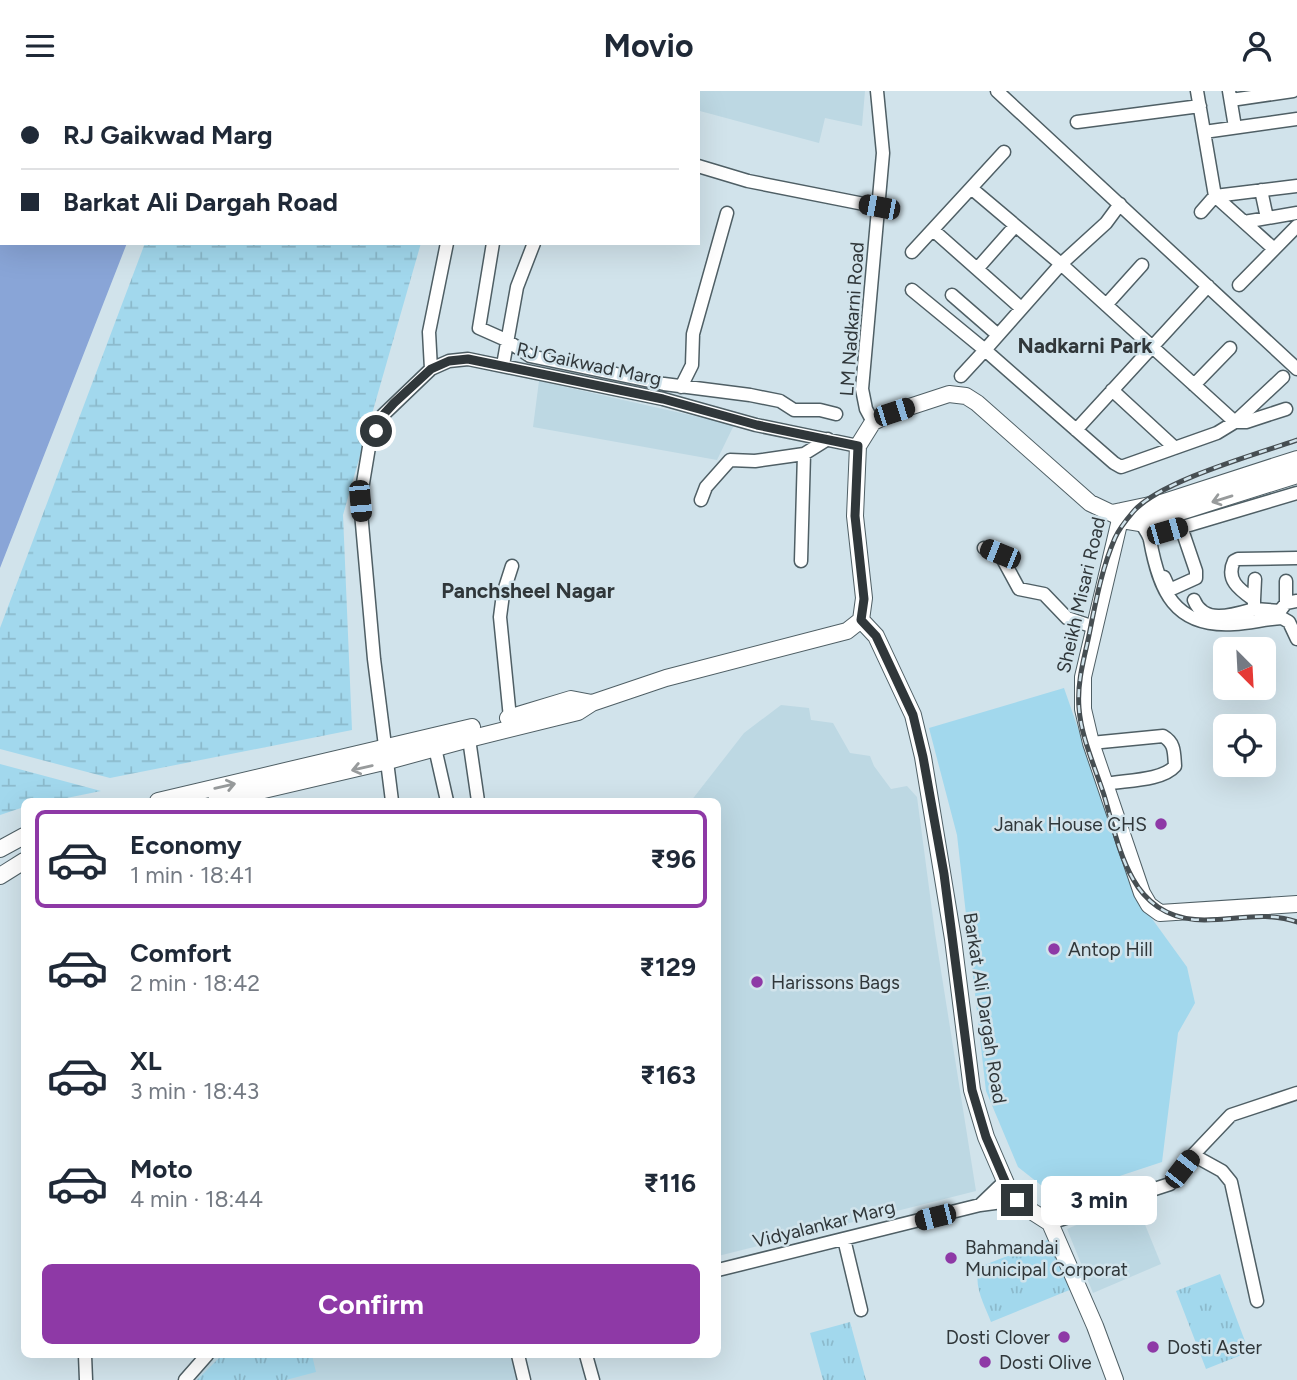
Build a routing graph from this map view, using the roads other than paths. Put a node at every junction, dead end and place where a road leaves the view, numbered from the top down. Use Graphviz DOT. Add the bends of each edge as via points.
graph roads {
  1 [pos="877,91"];
  2 [pos="997,91"];
  3 [pos="1197,91"];
  4 [pos="1293,91"];
  5 [pos="1230,95"];
  6 [pos="1200,106"];
  7 [pos="1297,119"];
  8 [pos="1077,122"];
  9 [pos="1235,127"];
  10 [pos="1204,132"];
  11 [pos="1004,152"];
  12 [pos="700,167"];
  13 [pos="1297,185"];
  14 [pos="971,188"];
  15 [pos="1261,190"];
  16 [pos="1215,197"];
  17 [pos="1120,204"];
  18 [pos="879,207"];
  19 [pos="1201,212"];
  20 [pos="727,213"];
  21 [pos="1297,213"];
  22 [pos="1267,218"];
  23 [pos="1244,222"];
  24 [pos="1015,226"];
  25 [pos="1297,226"];
  26 [pos="933,230"];
  27 [pos="447,245"];
  28 [pos="493,245"];
  29 [pos="533,245"];
  30 [pos="1274,249"];
  31 [pos="912,252"];
  32 [pos="1061,264"];
  33 [pos="1142,265"];
  34 [pos="977,269"];
  35 [pos="1239,285"];
  36 [pos="1208,286"];
  37 [pos="912,290"];
  38 [pos="952,295"];
  39 [pos="1106,305"];
  40 [pos="1021,308"];
  41 [pos="998,335"];
  42 [pos="506,340"];
  43 [pos="1152,347"];
  44 [pos="1230,348"];
  45 [pos="985,350"];
  46 [pos="503,365"];
  47 [pos="431,369"];
  48 [pos="1297,369"];
  49 [pos="961,376"];
  50 [pos="1283,377"];
  51 [pos="1194,385"];
  52 [pos="681,387"];
  53 [pos="1112,390"];
  54 [pos="1286,409"];
  55 [pos="836,414"];
  56 [pos="873,422"];
  57 [pos="1235,422"];
  58 [pos="1076,430"];
  59 [pos="828,439"];
  60 [pos="858,446"];
  61 [pos="1175,448"];
  62 [pos="804,454"];
  63 [pos="1297,460"];
  64 [pos="1297,475"];
  65 [pos="1297,493"];
  66 [pos="701,500"];
  67 [pos="1166,509"];
  68 [pos="1118,514"];
  69 [pos="1140,515"];
  70 [pos="1181,527"];
  71 [pos="1151,536"];
  72 [pos="984,548"];
  73 [pos="1297,558"];
  74 [pos="801,561"];
  75 [pos="512,566"];
  76 [pos="1255,579"];
  77 [pos="1286,581"];
  78 [pos="1194,600"];
  79 [pos="1292,602"];
  80 [pos="1254,605"];
  81 [pos="861,620"];
  82 [pos="1094,628"];
  83 [pos="1297,639"];
  84 [pos="592,703"];
  85 [pos="510,718"];
  86 [pos="469,739"];
  87 [pos="1091,743"];
  88 [pos="435,748"];
  89 [pos="387,755"];
  90 [pos="1105,784"];
  91 [pos="179,798"];
  92 [pos="227,798"];
  93 [pos="392,798"];
  94 [pos="446,798"];
  95 [pos="478,798"];
  96 [pos="21,838"];
  97 [pos="0,849"];
  98 [pos="21,863"];
  99 [pos="0,876"];
  100 [pos="1297,904"];
  101 [pos="1297,1093"];
  102 [pos="1193,1155"];
  103 [pos="1006,1180"];
  104 [pos="1017,1200"];
  105 [pos="980,1205"];
  106 [pos="1050,1223"];
  107 [pos="844,1239"];
  108 [pos="721,1269"];
  109 [pos="1257,1301"];
  110 [pos="861,1310"];
  111 [pos="85,1358"];
  112 [pos="204,1358"];
  113 [pos="519,1358"];
  114 [pos="587,1358"];
  115 [pos="86,1380"];
  116 [pos="185,1380"];
  117 [pos="524,1380"];
  118 [pos="593,1380"];
  119 [pos="1115,1380"];
  1 -- 18 [label="street, LM Nadkarni Road" via="883,153"];
  2 -- 17 [label="street"];
  3 -- 6 [label="street"];
  4 -- 5 [label="street"];
  5 -- 9 [label="street"];
  6 -- 8 [label="street"];
  6 -- 10 [label="street"];
  7 -- 9 [label="street"];
  9 -- 10 [label="street"];
  10 -- 16 [label="street"];
  11 -- 14 [label="street"];
  12 -- 18 [label="street"];
  13 -- 15 [label="street"];
  14 -- 24 [label="street"];
  14 -- 26 [label="street"];
  15 -- 16 [label="street"];
  15 -- 22 [label="street"];
  16 -- 19 [label="street"];
  16 -- 23 [label="street"];
  17 -- 32 [label="street"];
  17 -- 36 [label="street"];
  18 -- 56 [label="street, LM Nadkarni Road" via="863,389"];
  20 -- 52 [label="street" via="693,334 692,365"];
  21 -- 22 [label="street"];
  22 -- 23 [label="street"];
  23 -- 30 [label="street"];
  24 -- 32 [label="street"];
  24 -- 34 [label="street"];
  25 -- 30 [label="street"];
  26 -- 31 [label="street"];
  26 -- 34 [label="street"];
  27 -- 47 [label="street" via="429,332"];
  28 -- 42 [label="street" via="479,328"];
  29 -- 42 [label="street" via="517,287"];
  30 -- 35 [label="street"];
  32 -- 39 [label="street"];
  32 -- 40 [label="street"];
  33 -- 39 [label="street"];
  34 -- 40 [label="street"];
  36 -- 43 [label="street"];
  36 -- 48 [label="street"];
  37 -- 45 [label="street"];
  38 -- 41 [label="street"];
  39 -- 43 [label="street"];
  40 -- 41 [label="street"];
  41 -- 45 [label="street"];
  42 -- 46 [label="street"];
  42 -- 52 [label="street" via="530,356"];
  43 -- 51 [label="street"];
  43 -- 53 [label="street"];
  44 -- 51 [label="street"];
  45 -- 49 [label="street"];
  45 -- 58 [label="street"];
  46 -- 47 [label="street, RJ Gaikwad Marg" via="468,359"];
  46 -- 59 [label="street, RJ Gaikwad Marg"];
  47 -- 89 [label="street, RJ Gaikwad Marg" via="383,415 369,447 360,501"];
  50 -- 57 [label="street"];
  51 -- 57 [label="street"];
  52 -- 55 [label="street" via="750,395 780,401 794,410"];
  53 -- 58 [label="street"];
  53 -- 61 [label="street"];
  54 -- 57 [label="street"];
  56 -- 60 [label="main road"];
  56 -- 68 [label="main road" via="949,394 966,396 1090,503"];
  57 -- 61 [label="street"];
  58 -- 61 [label="street" via="1121,467"];
  59 -- 60 [label="street, RJ Gaikwad Marg"];
  59 -- 62 [label="street"];
  60 -- 81 [label="main road" via="855,516 864,599"];
  62 -- 66 [label="street" via="730,460"];
  62 -- 74 [label="street"];
  63 -- 67 [label="main road"];
  64 -- 67 [label="main road, one-way"];
  65 -- 70 [label="street"];
  67 -- 69 [label="main road"];
  68 -- 69 [label="main road"];
  68 -- 82 [label="main road, Sheikh Misari Road"];
  69 -- 71 [label="street"];
  70 -- 71 [label="street"];
  70 -- 71 [label="street" via="1197,575 1174,588 1167,585"];
  71 -- 83 [label="street" via="1160,582 1173,605 1217,624 1282,618"];
  72 -- 82 [label="street" via="1000,554 1019,589 1044,594 1067,618"];
  73 -- 80 [label="street" via="1234,561 1234,584"];
  75 -- 85 [label="street" via="500,617"];
  76 -- 80 [label="street"];
  77 -- 79 [label="street"];
  78 -- 80 [label="street" via="1203,613 1219,617"];
  79 -- 80 [label="street" via="1280,611"];
  81 -- 84 [label="main road" via="847,631 666,678"];
  81 -- 103 [label="main road, Barkat Ali Dargah Road" via="876,636 913,715 944,874 972,1090 986,1137"];
  82 -- 87 [label="main road, Sheikh Misari Road" via="1082,686"];
  84 -- 85 [label="main road" via="571,699"];
  84 -- 86 [label="main road" via="578,712"];
  85 -- 89 [label="main road"];
  86 -- 88 [label="main road"];
  86 -- 95 [label="street"];
  87 -- 90 [label="main road, Sheikh Misari Road"];
  87 -- 90 [label="street" via="1163,736 1174,747 1175,766 1169,772"];
  88 -- 89 [label="main road"];
  88 -- 94 [label="street"];
  91 -- 89 [label="main road, one-way"];
  89 -- 92 [label="main road, one-way"];
  89 -- 93 [label="street, RJ Gaikwad Marg"];
  90 -- 100 [label="main road, Sheikh Misari Road" via="1142,893 1160,913"];
  96 -- 97 [label="main road"];
  98 -- 99 [label="main road"];
  101 -- 102 [label="street" via="1231,1115"];
  102 -- 106 [label="street" via="1170,1184"];
  102 -- 109 [label="street" via="1222,1171 1231,1182"];
  103 -- 104 [label="main road, Barkat Ali Dargah Road"];
  103 -- 105 [label="street, Vidyalankar Marg"];
  104 -- 105 [label="street, Vidyalankar Marg"];
  104 -- 106 [label="main road, Barkat Ali Dargah Road"];
  105 -- 107 [label="street, Vidyalankar Marg"];
  106 -- 119 [label="main road"];
  107 -- 108 [label="street, Vidyalankar Marg"];
  107 -- 110 [label="street"];
  111 -- 115 [label="street"];
  112 -- 116 [label="street"];
  113 -- 117 [label="street"];
  114 -- 118 [label="street"];
}
